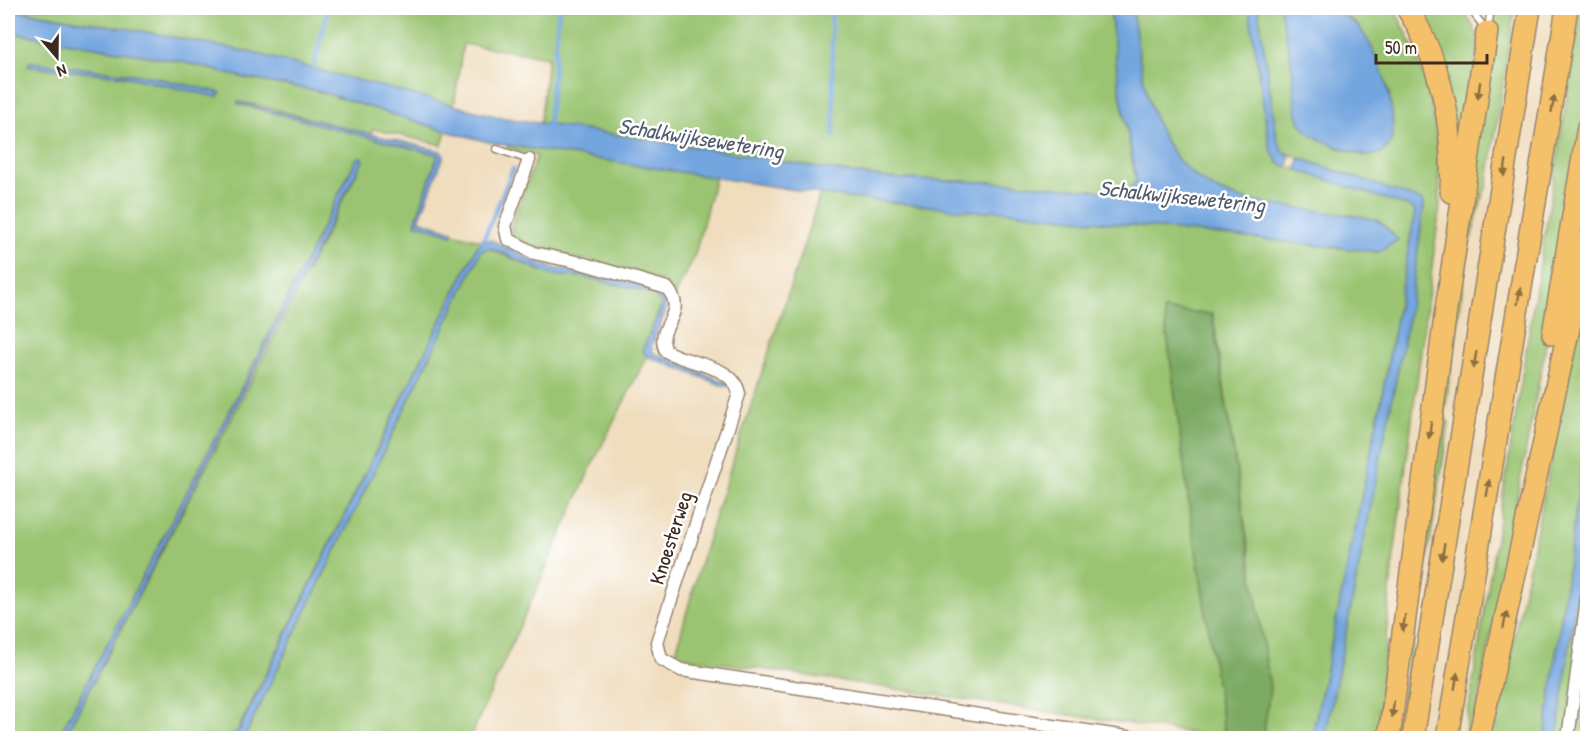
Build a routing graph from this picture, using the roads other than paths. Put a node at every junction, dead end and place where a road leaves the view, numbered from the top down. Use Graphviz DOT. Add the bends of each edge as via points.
graph roads {
  1 [pos="1407,8"];
  2 [pos="1469,8"];
  3 [pos="1491,8"];
  4 [pos="1530,8"];
  5 [pos="1568,8"];
  6 [pos="1487,32"];
  7 [pos="1587,127"];
  8 [pos="497,149"];
  9 [pos="529,160"];
  10 [pos="1587,241"];
  11 [pos="1446,309"];
  12 [pos="1538,466"];
  13 [pos="1587,592"];
  14 [pos="1133,738"];
  15 [pos="1389,738"];
  16 [pos="1413,738"];
  17 [pos="1447,738"];
  18 [pos="1479,738"];
  19 [pos="1568,738"];
  1 -- 11 [label="highway" via="1434,63 1447,110 1452,165"];
  2 -- 6 [label="lane"];
  3 -- 6 [label="lane"];
  4 -- 16 [label="highway, one-way"];
  17 -- 5 [label="highway, one-way"];
  6 -- 11 [label="highway, one-way"];
  7 -- 12 [label="highway" via="1551,350"];
  8 -- 9 [label="lane, Knoesterweg"];
  9 -- 14 [label="street, Knoesterweg" via="505,226 508,239 534,253 667,288 675,303 662,340 666,351 730,376 739,389 657,642 658,654 665,663 681,670"];
  10 -- 12 [label="highway"];
  11 -- 15 [label="highway, one-way"];
  18 -- 12 [label="highway, one-way"];
  13 -- 19 [label="street"];
}
